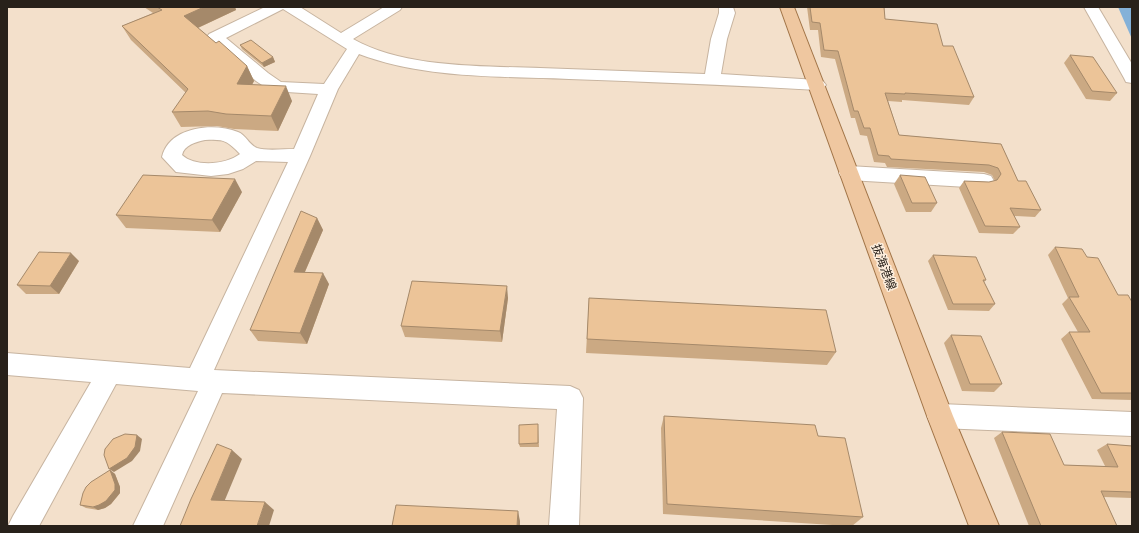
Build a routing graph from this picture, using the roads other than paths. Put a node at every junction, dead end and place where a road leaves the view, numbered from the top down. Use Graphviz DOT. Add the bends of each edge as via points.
graph roads {
  1 [pos="277,7"];
  2 [pos="289,7"];
  3 [pos="395,7"];
  4 [pos="726,7"];
  5 [pos="787,7"];
  6 [pos="1092,7"];
  7 [pos="349,43"];
  8 [pos="1132,78"];
  9 [pos="712,79"];
  10 [pos="817,85"];
  11 [pos="328,89"];
  12 [pos="252,154"];
  13 [pos="300,156"];
  14 [pos="849,173"];
  15 [pos="984,181"];
  16 [pos="7,364"];
  17 [pos="109,373"];
  18 [pos="206,380"];
  19 [pos="940,416"];
  20 [pos="1132,424"];
  21 [pos="23,526"];
  22 [pos="148,526"];
  23 [pos="564,526"];
  24 [pos="984,526"];
  1 -- 11 [label="street" via="215,37 277,87"];
  2 -- 7 [label="street"];
  3 -- 7 [label="street"];
  4 -- 9 [label="street" via="727,13 719,39"];
  5 -- 10 [label="main road, 抜海港線"];
  6 -- 8 [label="street"];
  7 -- 9 [label="street" via="380,55 428,66 463,70"];
  7 -- 11 [label="street"];
  9 -- 10 [label="street"];
  10 -- 14 [label="main road, 抜海港線"];
  11 -- 13 [label="street"];
  12 -- 13 [label="street"];
  13 -- 18 [label="street"];
  14 -- 15 [label="street"];
  14 -- 19 [label="main road, 抜海港線"];
  16 -- 17 [label="street"];
  17 -- 18 [label="street"];
  17 -- 21 [label="street"];
  18 -- 22 [label="street"];
  18 -- 23 [label="street" via="570,398"];
  19 -- 20 [label="street"];
  19 -- 24 [label="main road, 抜海港線"];
}
